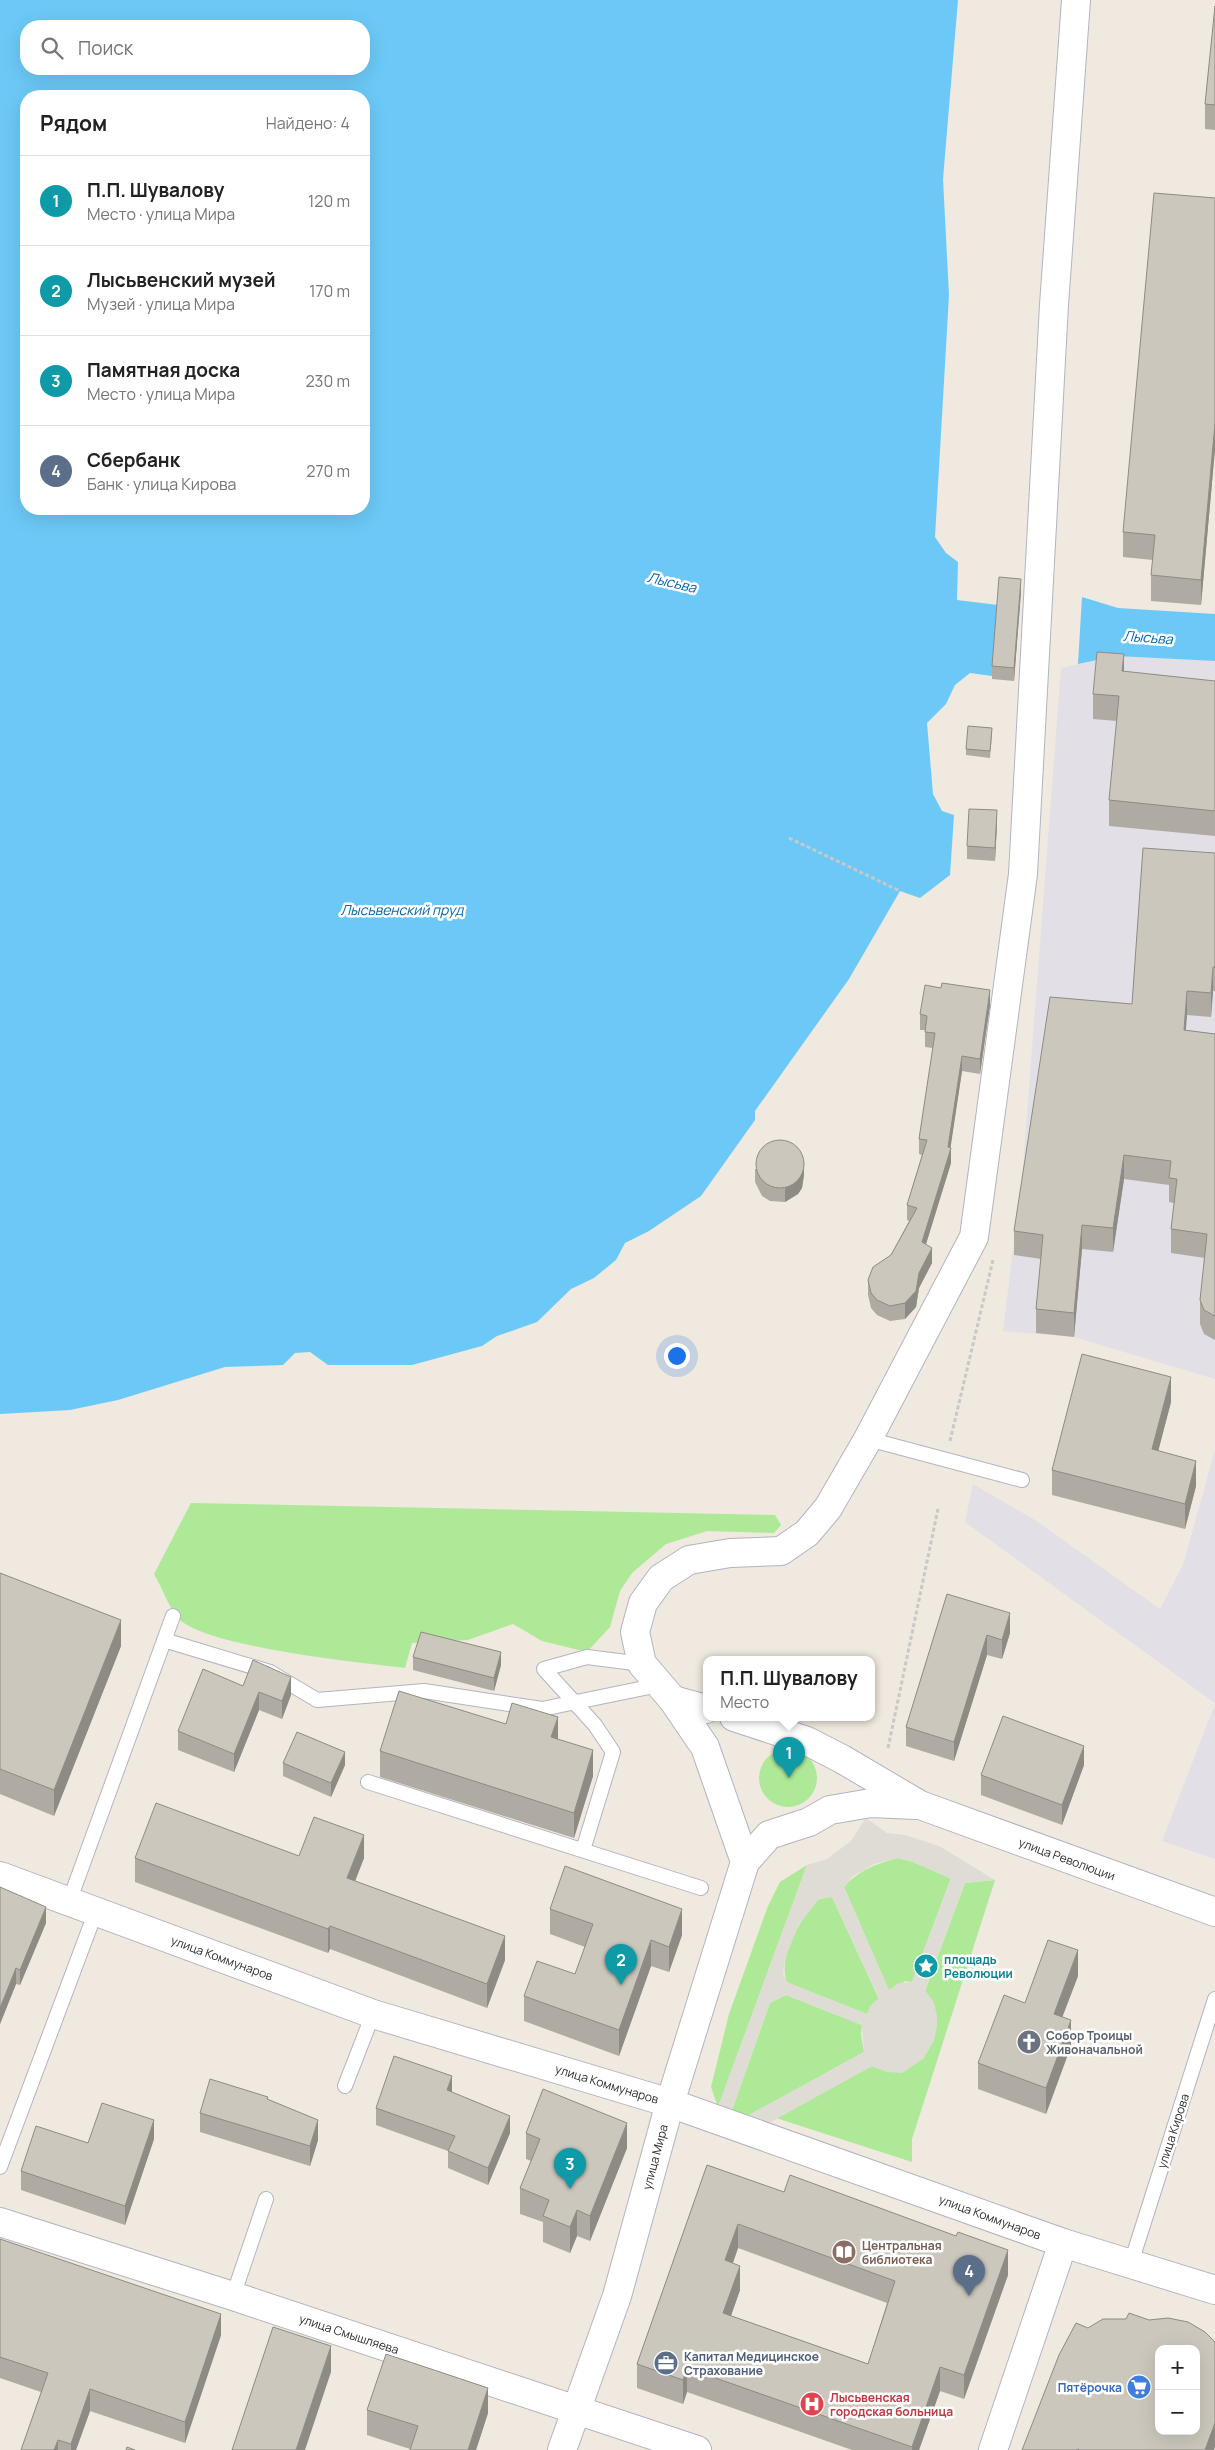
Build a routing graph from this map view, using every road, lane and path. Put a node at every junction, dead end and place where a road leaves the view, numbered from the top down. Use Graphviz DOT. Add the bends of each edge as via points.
graph roads {
  1 [pos="1076,0"];
  2 [pos="789,838"];
  3 [pos="900,891"];
  4 [pos="868,1439"];
  5 [pos="1022,1480"];
  6 [pos="938,1508"];
  7 [pos="172,1616"];
  8 [pos="164,1640"];
  9 [pos="642,1664"];
  10 [pos="666,1692"];
  11 [pos="575,1703"];
  12 [pos="703,1708"];
  13 [pos="746,1721"];
  14 [pos="888,1748"];
  15 [pos="368,1782"];
  16 [pos="920,1806"];
  17 [pos="583,1850"];
  18 [pos="745,1862"];
  19 [pos="0,1876"];
  20 [pos="701,1888"];
  21 [pos="69,1902"];
  22 [pos="96,1912"];
  23 [pos="1215,1912"];
  24 [pos="1215,1999"];
  25 [pos="373,2014"];
  26 [pos="345,2086"];
  27 [pos="670,2103"];
  28 [pos="0,2167"];
  29 [pos="266,2199"];
  30 [pos="0,2222"];
  31 [pos="1063,2243"];
  32 [pos="1131,2263"];
  33 [pos="1215,2290"];
  34 [pos="233,2296"];
  35 [pos="576,2408"];
  36 [pos="562,2450"];
  37 [pos="697,2450"];
  38 [pos="993,2450"];
  1 -- 4 [label="main road" via="1054,315 1023,874 974,1237"];
  2 -- 3 [label="path"];
  4 -- 5 [label="lane"];
  4 -- 9 [label="main road" via="828,1508 801,1538 781,1551 730,1553 689,1560 661,1578 642,1603 635,1632"];
  6 -- 14 [label="path"];
  7 -- 8 [label="lane"];
  8 -- 11 [label="lane" via="270,1672 316,1700 424,1691 542,1710"];
  8 -- 21 [label="lane"];
  9 -- 10 [label="main road"];
  9 -- 11 [label="lane" via="587,1657 544,1669"];
  10 -- 11 [label="lane"];
  10 -- 12 [label="main road"];
  10 -- 18 [label="main road" via="705,1747"];
  11 -- 17 [label="lane" via="613,1752"];
  13 -- 16 [label="main road" via="807,1741"];
  15 -- 17 [label="lane"];
  16 -- 18 [label="main road" via="871,1803 830,1810 809,1822 769,1836"];
  16 -- 23 [label="main road, улица Революции"];
  17 -- 20 [label="lane"];
  18 -- 27 [label="main road, улица Мира"];
  19 -- 21 [label="main road, улица Коммунаров"];
  21 -- 22 [label="main road, улица Коммунаров"];
  22 -- 25 [label="main road, улица Коммунаров"];
  22 -- 28 [label="lane"];
  24 -- 32 [label="lane, улица Кирова"];
  25 -- 26 [label="lane"];
  25 -- 27 [label="main road, улица Коммунаров"];
  27 -- 31 [label="main road, улица Коммунаров"];
  27 -- 35 [label="main road, улица Мира" via="617,2296"];
  29 -- 34 [label="lane"];
  30 -- 34 [label="main road, улица Смышляева"];
  31 -- 32 [label="main road, улица Коммунаров"];
  31 -- 38 [label="main road"];
  32 -- 33 [label="main road, улица Коммунаров"];
  34 -- 35 [label="main road, улица Смышляева"];
  35 -- 36 [label="main road, улица Мира"];
  35 -- 37 [label="main road, улица Смышляева"];
}
